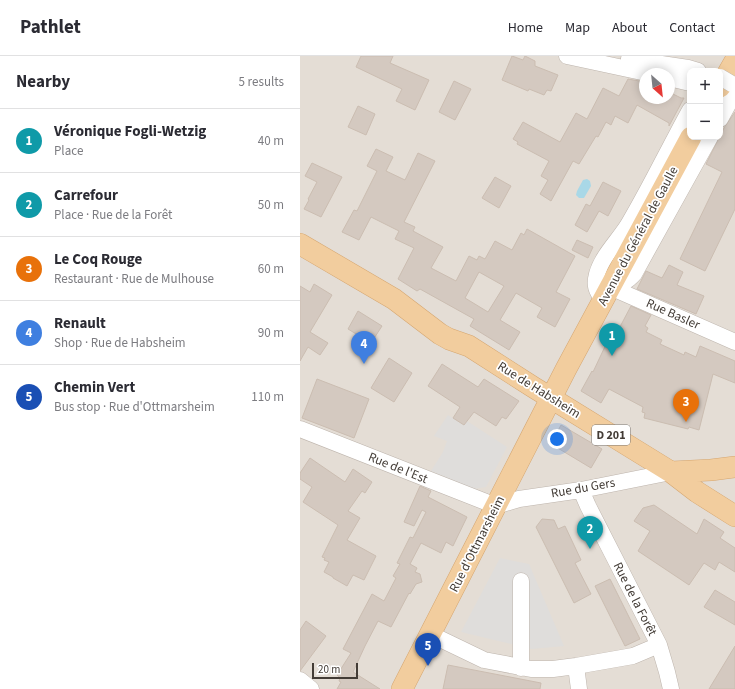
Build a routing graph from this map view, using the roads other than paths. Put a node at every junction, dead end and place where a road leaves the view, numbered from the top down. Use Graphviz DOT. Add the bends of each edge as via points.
graph roads {
  1 [pos="567,56"];
  2 [pos="629,60"];
  3 [pos="735,61"];
  4 [pos="688,68"];
  5 [pos="639,71"];
  6 [pos="675,79"];
  7 [pos="687,82"];
  8 [pos="728,85"];
  9 [pos="723,106"];
  10 [pos="687,116"];
  11 [pos="689,140"];
  12 [pos="708,140"];
  13 [pos="300,244"];
  14 [pos="607,293"];
  15 [pos="735,342"];
  16 [pos="551,398"];
  17 [pos="300,429"];
  18 [pos="735,467"];
  19 [pos="671,472"];
  20 [pos="581,490"];
  21 [pos="496,506"];
  22 [pos="735,516"];
  23 [pos="521,581"];
  24 [pos="430,634"];
  25 [pos="659,645"];
  26 [pos="576,666"];
  27 [pos="526,668"];
  28 [pos="300,680"];
  29 [pos="311,689"];
  30 [pos="402,689"];
  31 [pos="579,689"];
  32 [pos="671,689"];
  1 -- 5 [label="street"];
  2 -- 4 [label="street"];
  3 -- 8 [label="main road"];
  6 -- 7 [label="street"];
  8 -- 9 [label="street"];
  10 -- 14 [label="street" via="628,225 601,264 596,287 598,293"];
  11 -- 14 [label="main road, Avenue du Général de Gaulle"];
  12 -- 14 [label="street" via="634,274 629,280"];
  13 -- 16 [label="main road, Rue de Habsheim / D 201" via="394,299 443,322 458,332 470,346"];
  14 -- 15 [label="street, Rue Basler"];
  14 -- 16 [label="main road, Avenue du Général de Gaulle"];
  16 -- 19 [label="main road, Rue de Habsheim / D 201"];
  16 -- 21 [label="main road, Rue d'Ottmarsheim"];
  17 -- 21 [label="street, Rue de l'Est"];
  18 -- 19 [label="main road"];
  19 -- 20 [label="street, Rue du Gers"];
  19 -- 22 [label="main road, D 201"];
  20 -- 21 [label="street, Rue du Gers" via="519,499"];
  20 -- 25 [label="street, Rue de la Forêt"];
  21 -- 24 [label="main road, Rue d'Ottmarsheim"];
  23 -- 27 [label="street"];
  24 -- 27 [label="street" via="484,660"];
  24 -- 30 [label="main road, Rue d'Ottmarsheim"];
  25 -- 26 [label="street" via="632,656"];
  25 -- 32 [label="street, Rue de la Forêt"];
  26 -- 27 [label="street" via="553,669"];
  26 -- 31 [label="street"];
  28 -- 29 [label="street"];
}
